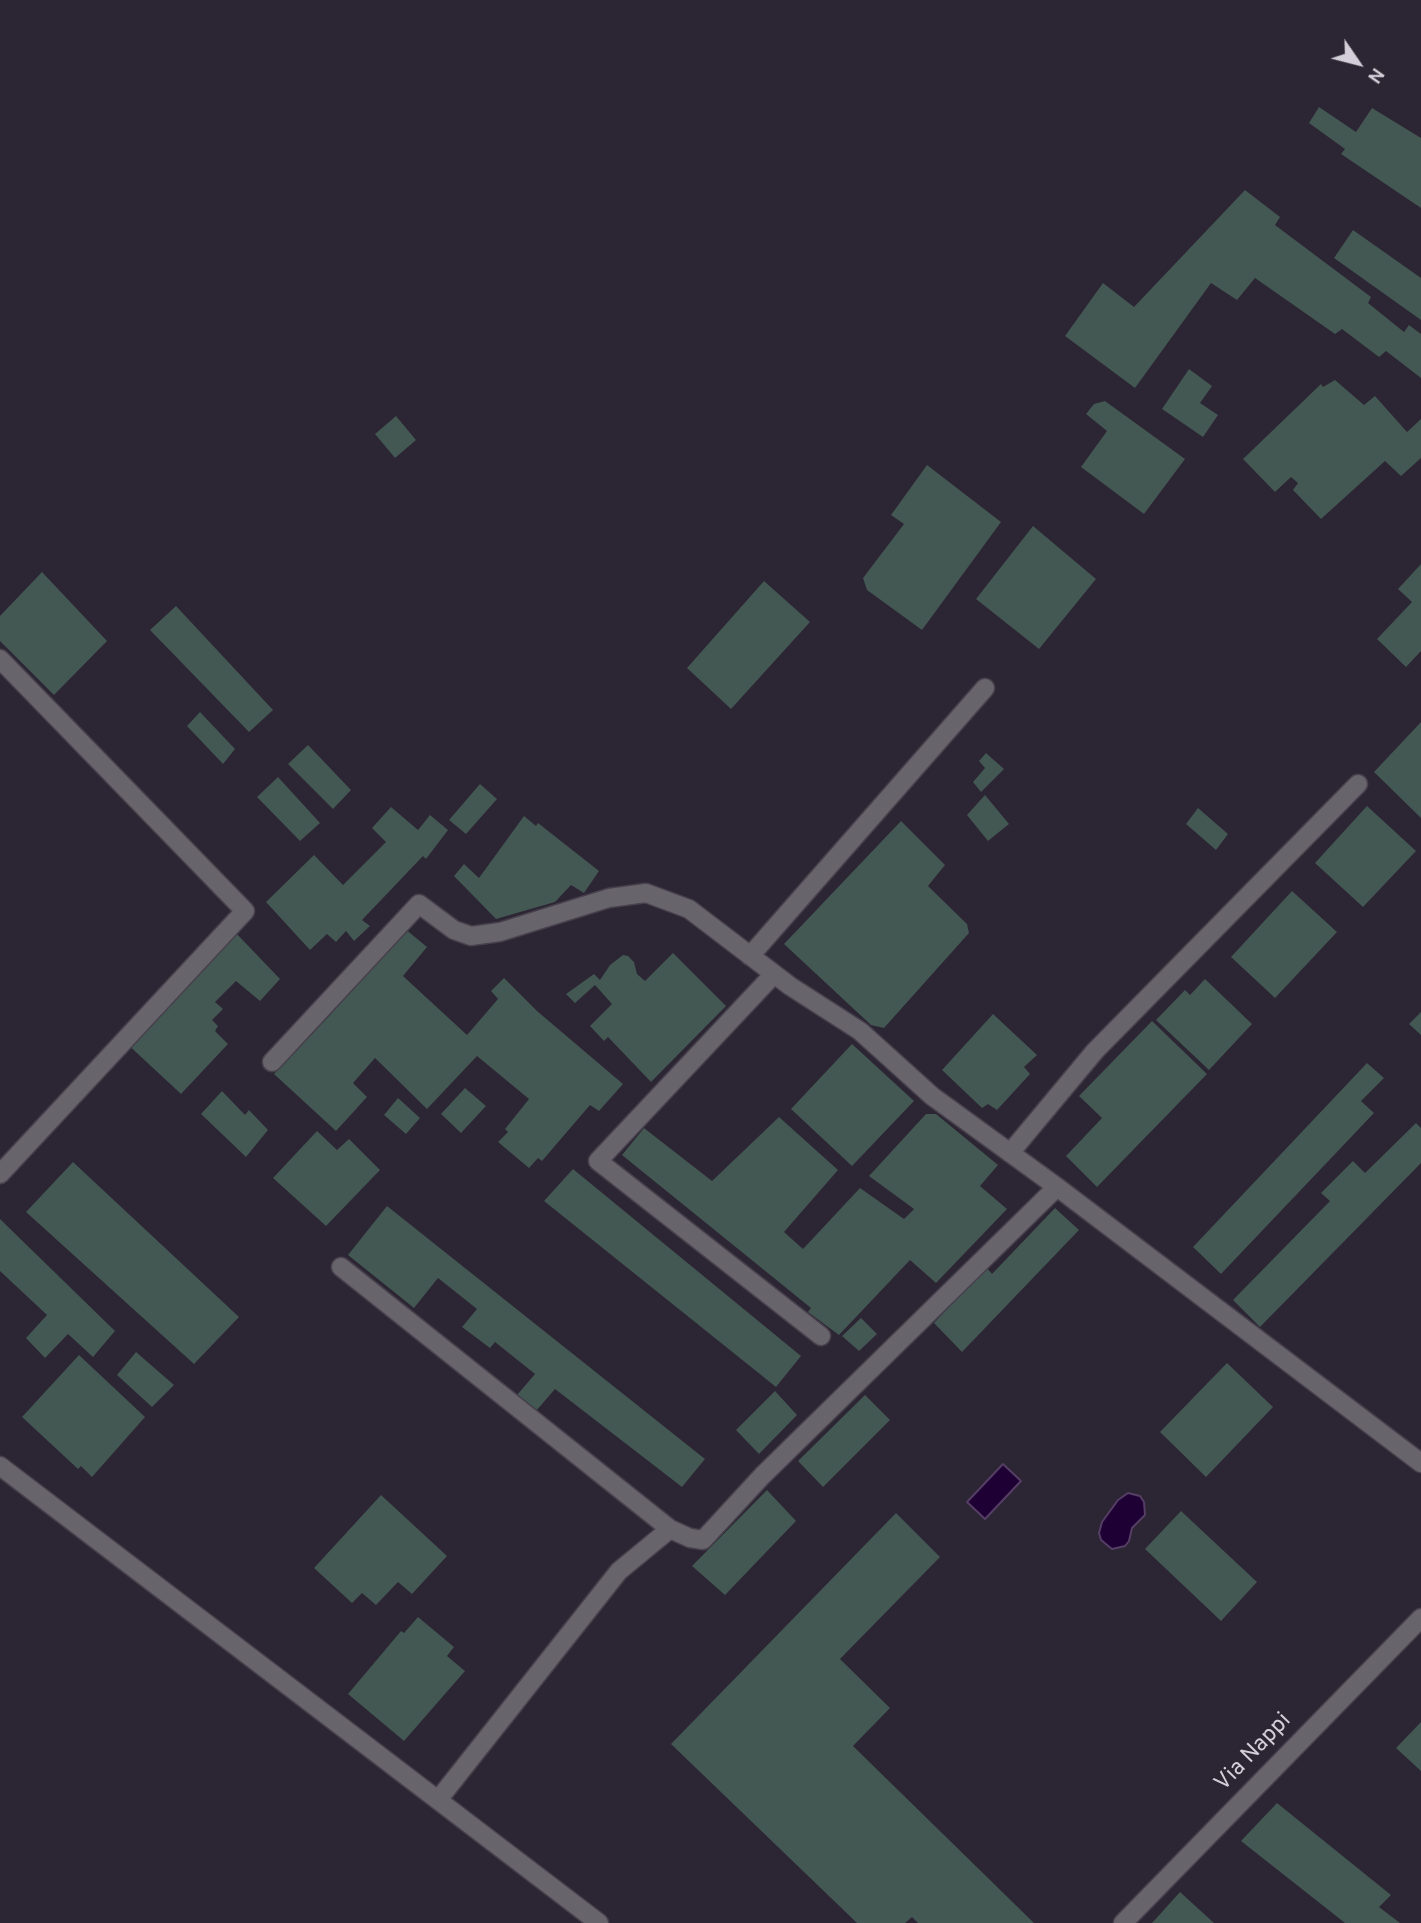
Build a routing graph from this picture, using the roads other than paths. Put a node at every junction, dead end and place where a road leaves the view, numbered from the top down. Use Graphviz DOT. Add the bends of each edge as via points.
graph roads {
  1 [pos="0,659"];
  2 [pos="985,688"];
  3 [pos="1359,784"];
  4 [pos="750,956"];
  5 [pos="774,974"];
  6 [pos="272,1062"];
  7 [pos="1010,1153"];
  8 [pos="0,1174"];
  9 [pos="1057,1187"];
  10 [pos="341,1267"];
  11 [pos="821,1336"];
  12 [pos="1421,1463"];
  13 [pos="0,1466"];
  14 [pos="670,1529"];
  15 [pos="1421,1618"];
  16 [pos="438,1800"];
  17 [pos="599,1923"];
  18 [pos="1123,1923"];
  1 -- 8 [label="street" via="245,911"];
  2 -- 4 [label="street"];
  3 -- 7 [label="street" via="1095,1051"];
  4 -- 5 [label="street"];
  4 -- 6 [label="street" via="689,909 646,894 609,898 500,932 471,936 454,930 419,904"];
  5 -- 7 [label="street" via="860,1031 932,1096"];
  5 -- 11 [label="street" via="598,1161"];
  7 -- 9 [label="street"];
  9 -- 12 [label="street"];
  9 -- 14 [label="street" via="762,1476 703,1540"];
  10 -- 14 [label="street"];
  13 -- 16 [label="street"];
  14 -- 16 [label="street" via="619,1571"];
  15 -- 18 [label="street, Via Nappi"];
  16 -- 17 [label="street"];
}
